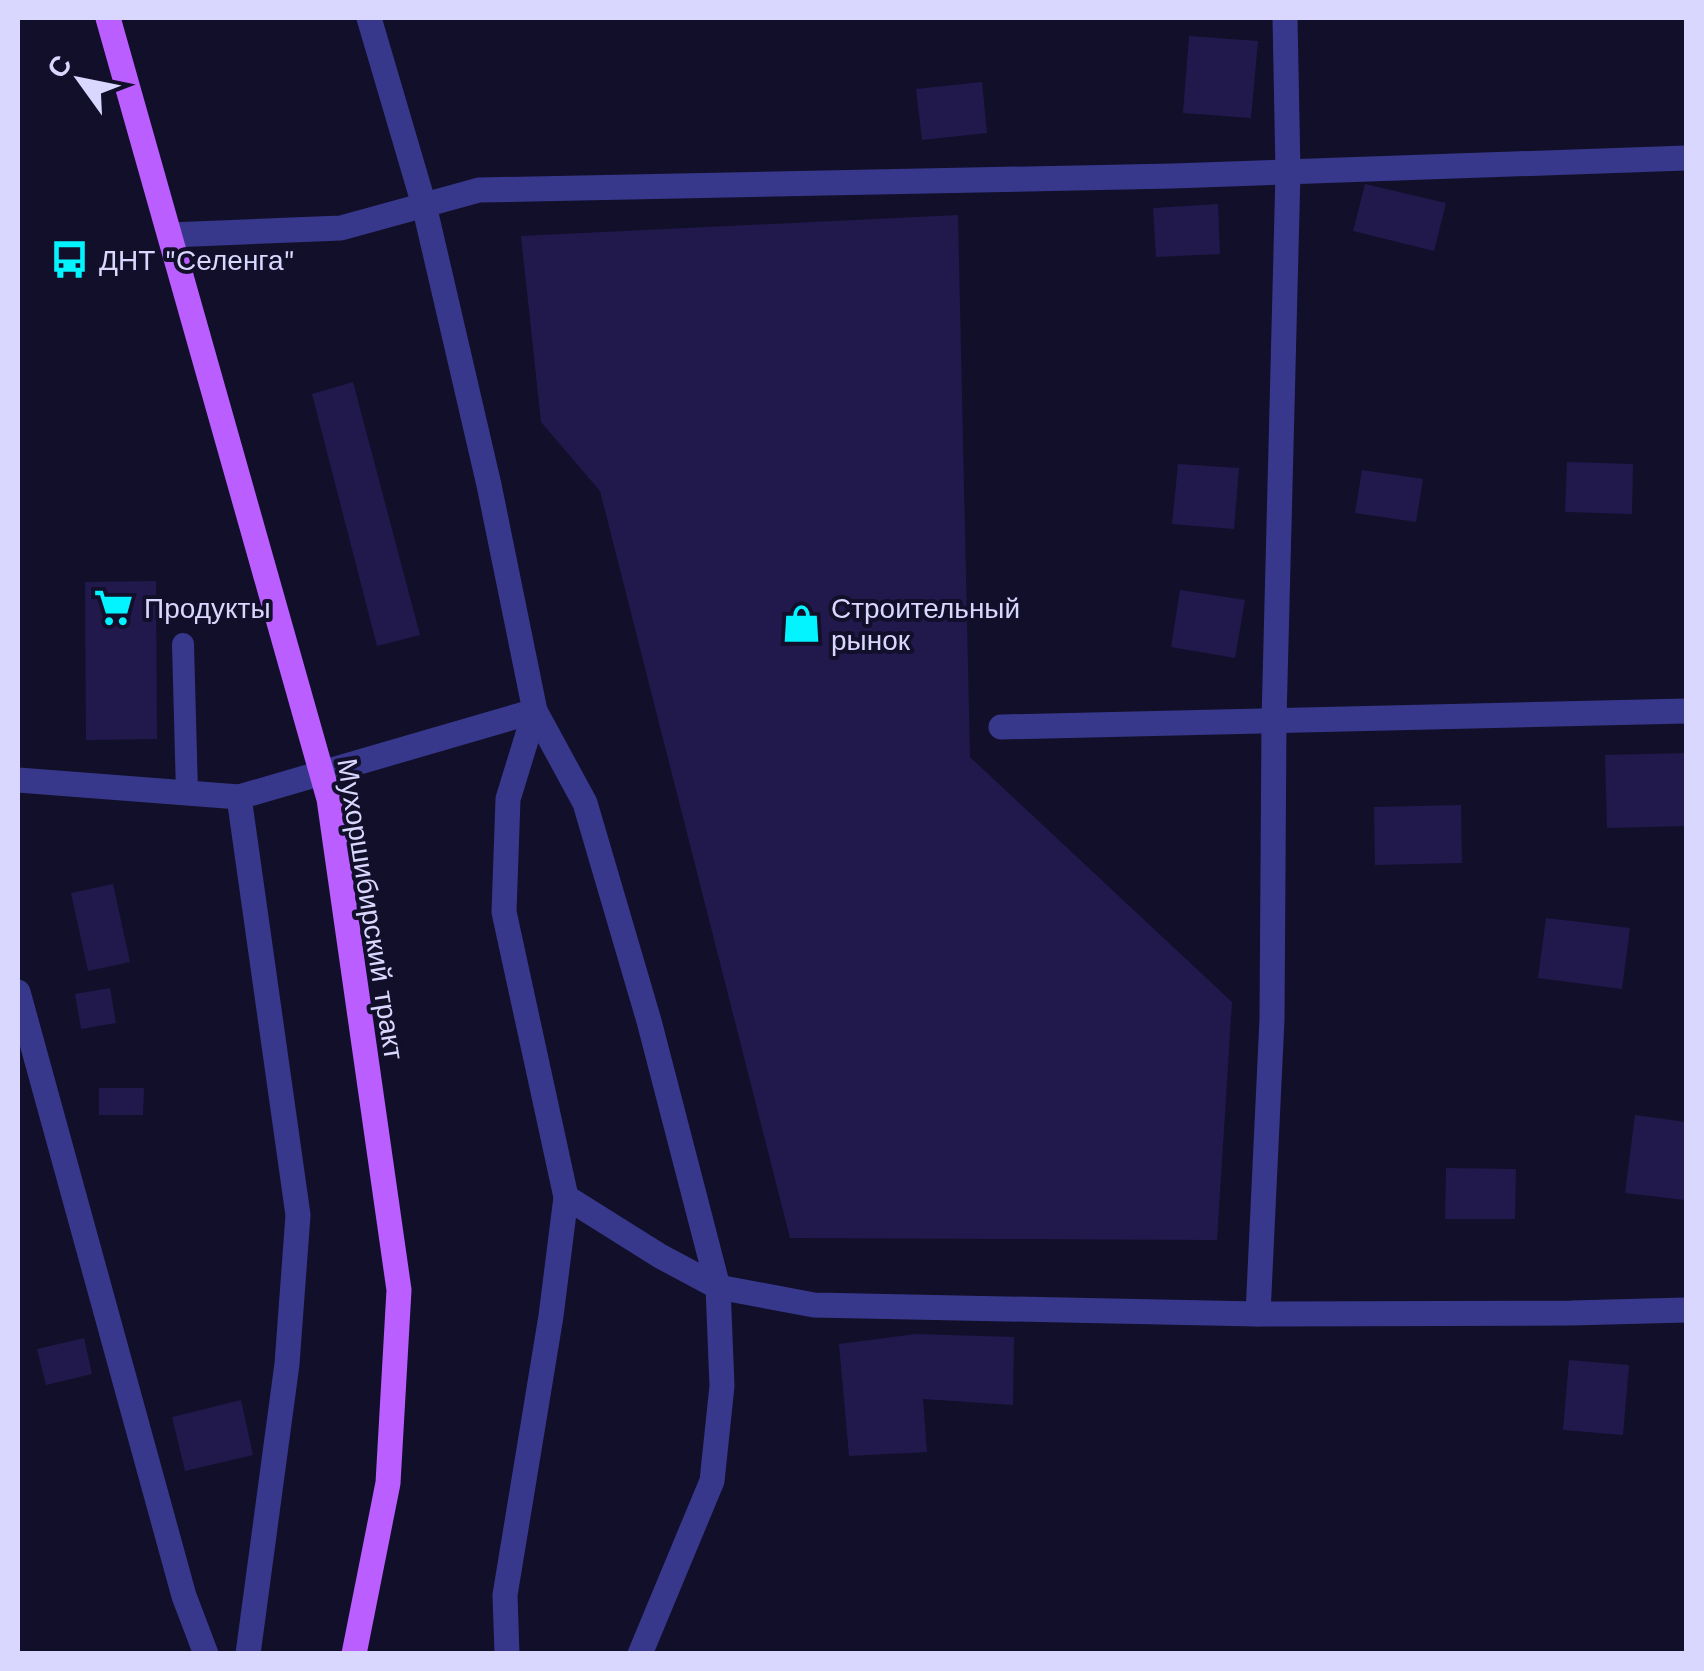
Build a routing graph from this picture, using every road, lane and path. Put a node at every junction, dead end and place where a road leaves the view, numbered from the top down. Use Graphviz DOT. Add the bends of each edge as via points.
graph roads {
  1 [pos="108,18"];
  2 [pos="369,18"];
  3 [pos="1285,18"];
  4 [pos="1686,158"];
  5 [pos="1288,172"];
  6 [pos="424,205"];
  7 [pos="170,235"];
  8 [pos="183,644"];
  9 [pos="535,711"];
  10 [pos="1686,711"];
  11 [pos="1274,720"];
  12 [pos="1000,727"];
  13 [pos="321,773"];
  14 [pos="18,780"];
  15 [pos="187,793"];
  16 [pos="239,797"];
  17 [pos="18,992"];
  18 [pos="566,1197"];
  19 [pos="718,1287"];
  20 [pos="1686,1310"];
  21 [pos="1258,1314"];
  22 [pos="206,1654"];
  23 [pos="248,1654"];
  24 [pos="354,1654"];
  25 [pos="507,1654"];
  26 [pos="640,1654"];
  1 -- 7 [label="main road, Мухоршибирский тракт"];
  2 -- 6 [label="street"];
  3 -- 5 [label="street"];
  4 -- 5 [label="street"];
  5 -- 6 [label="street" via="478,190"];
  5 -- 11 [label="street"];
  6 -- 7 [label="street" via="341,228"];
  6 -- 9 [label="street"];
  7 -- 13 [label="main road, Мухоршибирский тракт"];
  8 -- 15 [label="lane"];
  9 -- 13 [label="street"];
  9 -- 18 [label="street" via="508,799 504,912"];
  9 -- 19 [label="street" via="584,803 650,1021"];
  10 -- 11 [label="street"];
  11 -- 12 [label="street"];
  11 -- 21 [label="street" via="1272,1019"];
  13 -- 16 [label="street"];
  13 -- 24 [label="main road, Мухоршибирский тракт" via="399,1290 388,1483"];
  14 -- 15 [label="street"];
  15 -- 16 [label="street"];
  16 -- 23 [label="street" via="298,1215 287,1364"];
  17 -- 22 [label="street" via="184,1596"];
  18 -- 19 [label="street"];
  18 -- 25 [label="street" via="505,1595"];
  19 -- 21 [label="street" via="814,1304"];
  19 -- 26 [label="street" via="722,1386 712,1480"];
  20 -- 21 [label="street"];
}
